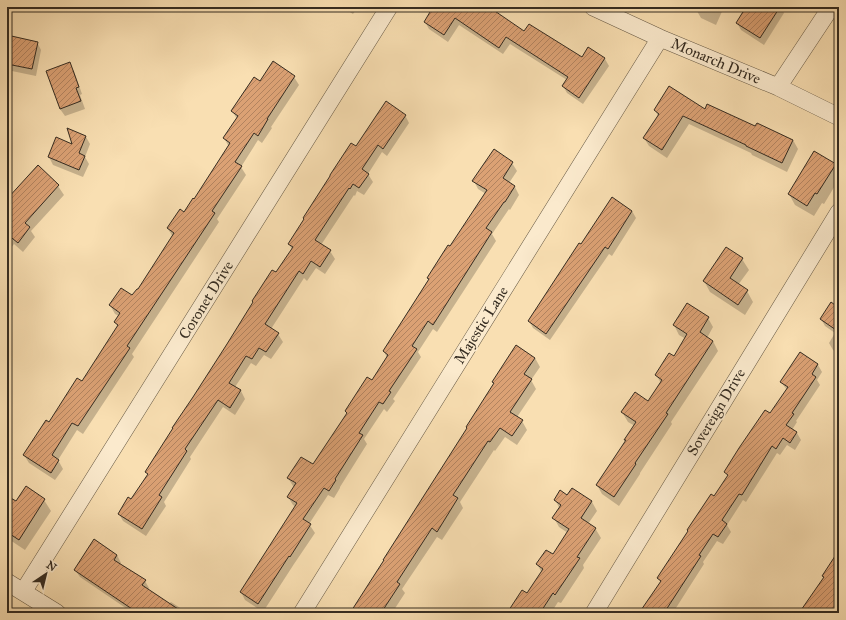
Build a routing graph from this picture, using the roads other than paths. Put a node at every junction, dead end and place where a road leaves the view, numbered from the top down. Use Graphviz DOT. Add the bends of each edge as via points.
graph roads {
  1 [pos="389,7"];
  2 [pos="593,7"];
  3 [pos="831,7"];
  4 [pos="660,38"];
  5 [pos="778,87"];
  6 [pos="839,117"];
  7 [pos="839,212"];
  8 [pos="7,582"];
  9 [pos="23,592"];
  10 [pos="58,613"];
  11 [pos="302,613"];
  12 [pos="594,613"];
  1 -- 9 [label="street, Coronet Drive"];
  2 -- 4 [label="street, Monarch Drive"];
  3 -- 5 [label="street"];
  4 -- 5 [label="street, Monarch Drive"];
  4 -- 11 [label="street, Majestic Lane"];
  5 -- 6 [label="street, Monarch Drive"];
  7 -- 12 [label="street, Sovereign Drive"];
  8 -- 9 [label="street"];
  9 -- 10 [label="street"];
}
